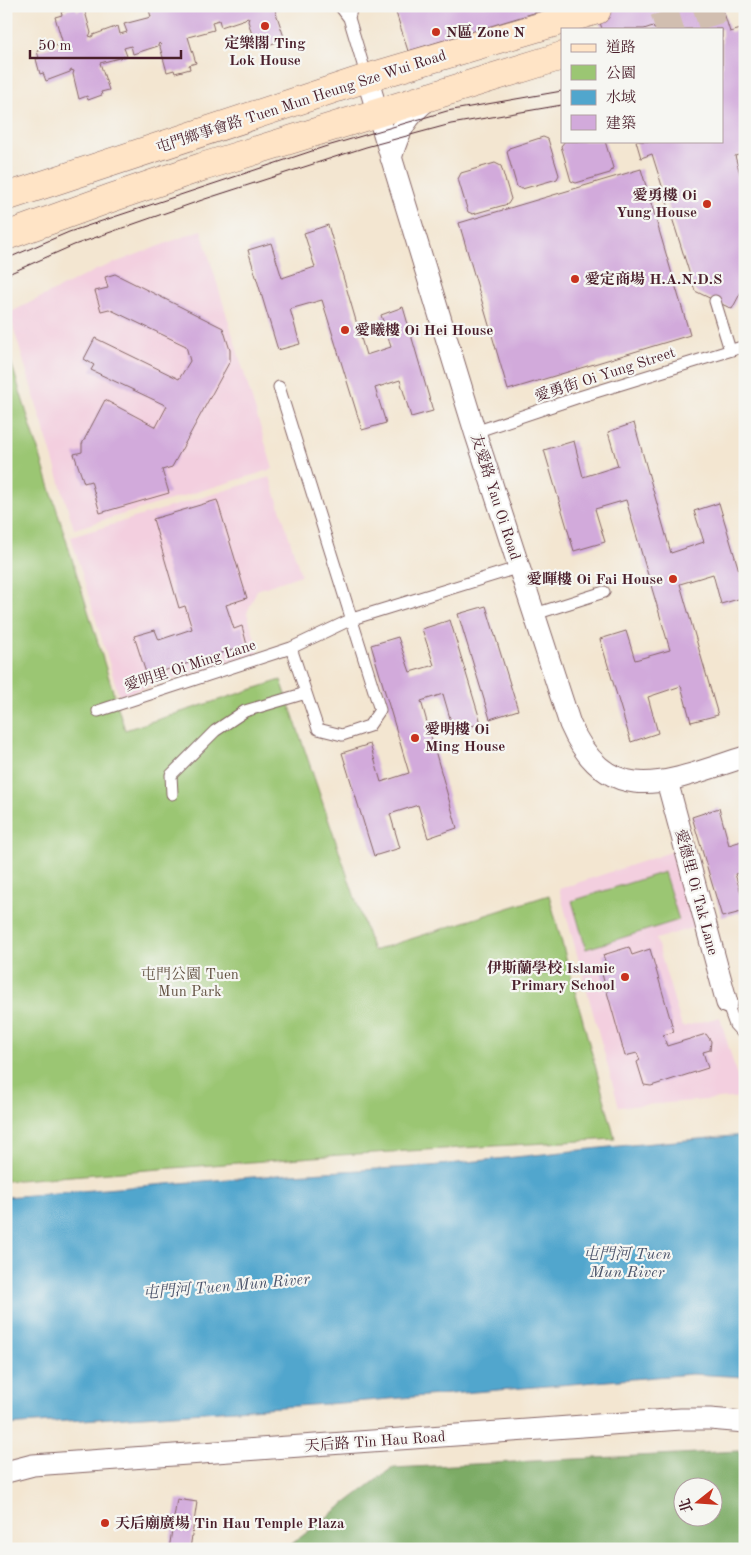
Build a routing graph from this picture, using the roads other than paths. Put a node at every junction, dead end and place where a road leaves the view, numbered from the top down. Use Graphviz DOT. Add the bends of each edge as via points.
graph roads {
  1 [pos="340,6"];
  2 [pos="352,6"];
  3 [pos="597,10"];
  4 [pos="349,18"];
  5 [pos="561,56"];
  6 [pos="366,78"];
  7 [pos="433,96"];
  8 [pos="377,112"];
  9 [pos="392,158"];
  10 [pos="6,197"];
  11 [pos="6,236"];
  12 [pos="715,301"];
  13 [pos="745,346"];
  14 [pos="730,350"];
  15 [pos="279,387"];
  16 [pos="475,432"];
  17 [pos="520,567"];
  18 [pos="604,592"];
  19 [pos="534,614"];
  20 [pos="352,619"];
  21 [pos="291,648"];
  22 [pos="306,693"];
  23 [pos="98,711"];
  24 [pos="745,757"];
  25 [pos="667,781"];
  26 [pos="172,794"];
  27 [pos="727,1003"];
  28 [pos="745,1036"];
  29 [pos="745,1422"];
  30 [pos="6,1472"];
  1 -- 4 [label="lane"];
  2 -- 4 [label="lane"];
  3 -- 6 [label="main road, 屯門鄉事會路 Tuen Mun Heung Sze Wui Road"];
  4 -- 6 [label="lane"];
  5 -- 7 [label="main road"];
  6 -- 8 [label="street, 友愛路 Yau Oi Road"];
  6 -- 10 [label="main road, 屯門鄉事會路 Tuen Mun Heung Sze Wui Road"];
  7 -- 8 [label="main road"];
  7 -- 9 [label="street" via="415,109 404,124"];
  8 -- 9 [label="street, 友愛路 Yau Oi Road"];
  8 -- 11 [label="main road" via="111,198"];
  9 -- 16 [label="street, 友愛路 Yau Oi Road"];
  12 -- 14 [label="lane"];
  13 -- 14 [label="lane, 愛勇街 Oi Yung Street"];
  14 -- 16 [label="lane, 愛勇街 Oi Yung Street"];
  15 -- 20 [label="lane"];
  16 -- 17 [label="street, 友愛路 Yau Oi Road"];
  17 -- 19 [label="street, 友愛路 Yau Oi Road"];
  17 -- 20 [label="lane, 愛明里 Oi Ming Lane"];
  18 -- 19 [label="lane"];
  19 -- 25 [label="street, 友愛路 Yau Oi Road" via="570,724 587,755 607,773 629,782"];
  20 -- 21 [label="lane, 愛明里 Oi Ming Lane"];
  20 -- 22 [label="lane" via="380,710 370,726 342,735 318,729"];
  21 -- 22 [label="lane"];
  21 -- 23 [label="lane, 愛明里 Oi Ming Lane"];
  22 -- 26 [label="lane" via="246,711 215,732 171,775"];
  24 -- 25 [label="street, 友愛路 Yau Oi Road"];
  25 -- 27 [label="street, 愛德里 Oi Tak Lane"];
  27 -- 28 [label="lane" via="735,1025"];
  29 -- 30 [label="street, 天后路 Tin Hau Road" via="680,1419 33,1465"];
}
